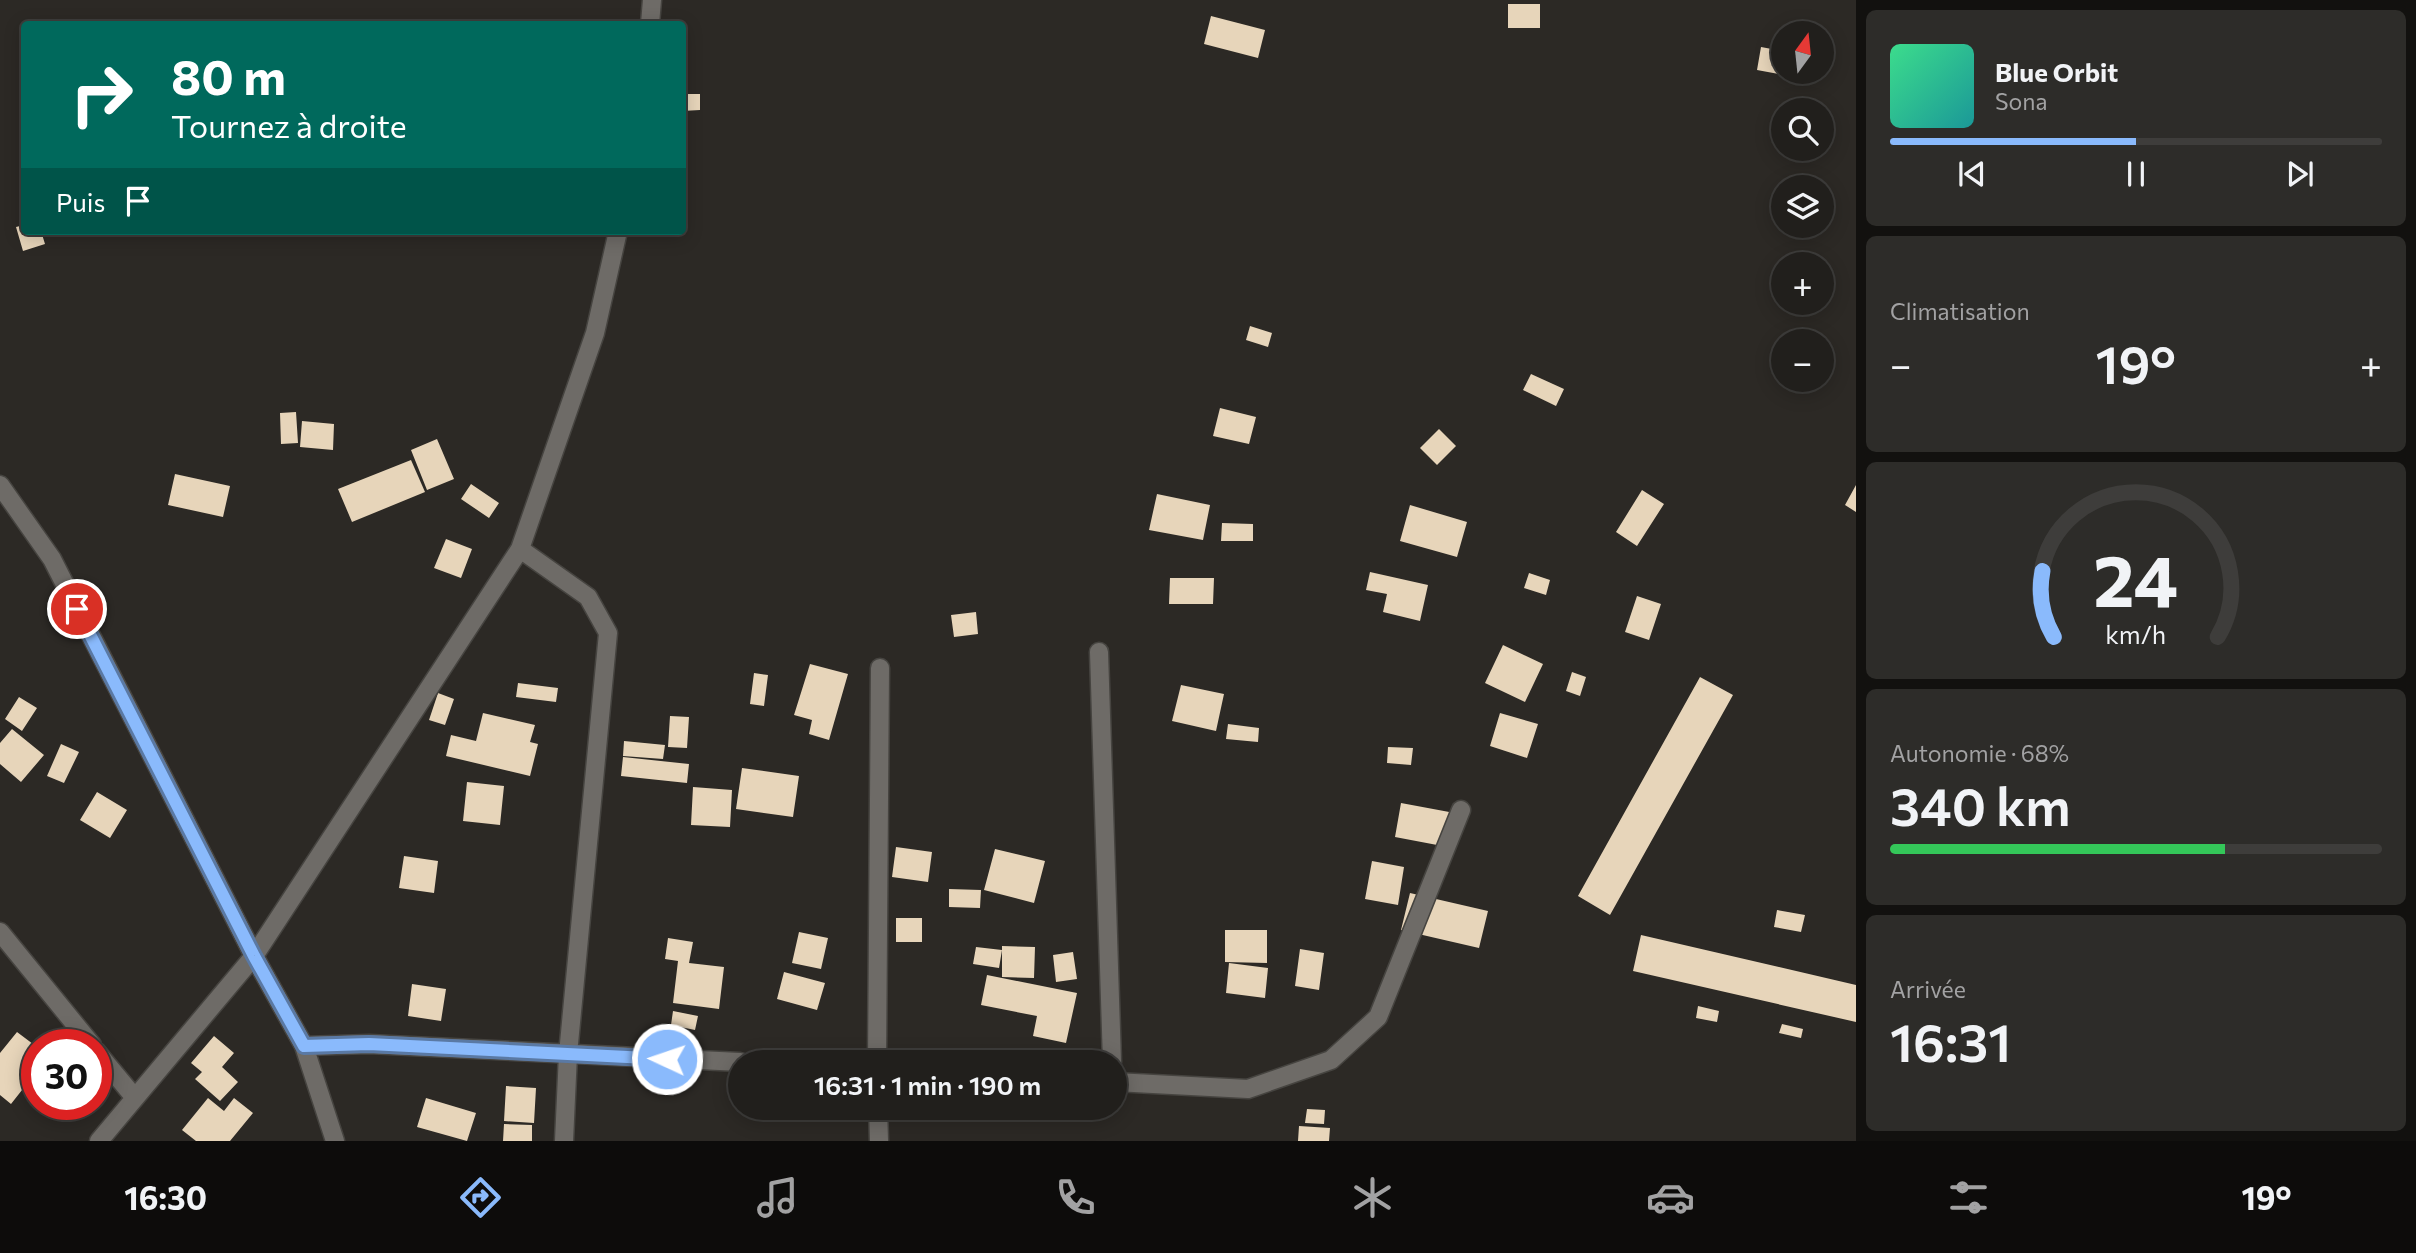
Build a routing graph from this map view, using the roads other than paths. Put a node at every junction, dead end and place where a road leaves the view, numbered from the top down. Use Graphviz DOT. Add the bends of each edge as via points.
graph roads {
  1 [pos="652,0"];
  2 [pos="650,21"];
  3 [pos="617,235"];
  4 [pos="0,485"];
  5 [pos="520,549"];
  6 [pos="1098,652"];
  7 [pos="880,668"];
  8 [pos="1461,810"];
  9 [pos="0,932"];
  10 [pos="254,956"];
  11 [pos="79,1029"];
  12 [pos="304,1046"];
  13 [pos="877,1050"];
  14 [pos="1112,1050"];
  15 [pos="568,1054"];
  16 [pos="728,1061"];
  17 [pos="112,1070"];
  18 [pos="1127,1083"];
  19 [pos="135,1098"];
  20 [pos="879,1120"];
  21 [pos="99,1141"];
  22 [pos="335,1141"];
  23 [pos="564,1141"];
  24 [pos="880,1141"];
  1 -- 2 [label="street"];
  3 -- 5 [label="street" via="595,333"];
  4 -- 10 [label="street" via="52,559"];
  5 -- 10 [label="street"];
  5 -- 15 [label="street" via="588,597 608,633"];
  6 -- 14 [label="street"];
  7 -- 13 [label="street"];
  8 -- 18 [label="street" via="1378,1017 1331,1060 1248,1089"];
  9 -- 11 [label="street"];
  10 -- 12 [label="street"];
  10 -- 19 [label="street"];
  12 -- 15 [label="street" via="369,1044"];
  12 -- 22 [label="street"];
  15 -- 16 [label="street"];
  15 -- 23 [label="street"];
  17 -- 19 [label="street"];
  19 -- 21 [label="street"];
  20 -- 24 [label="street"];
}
